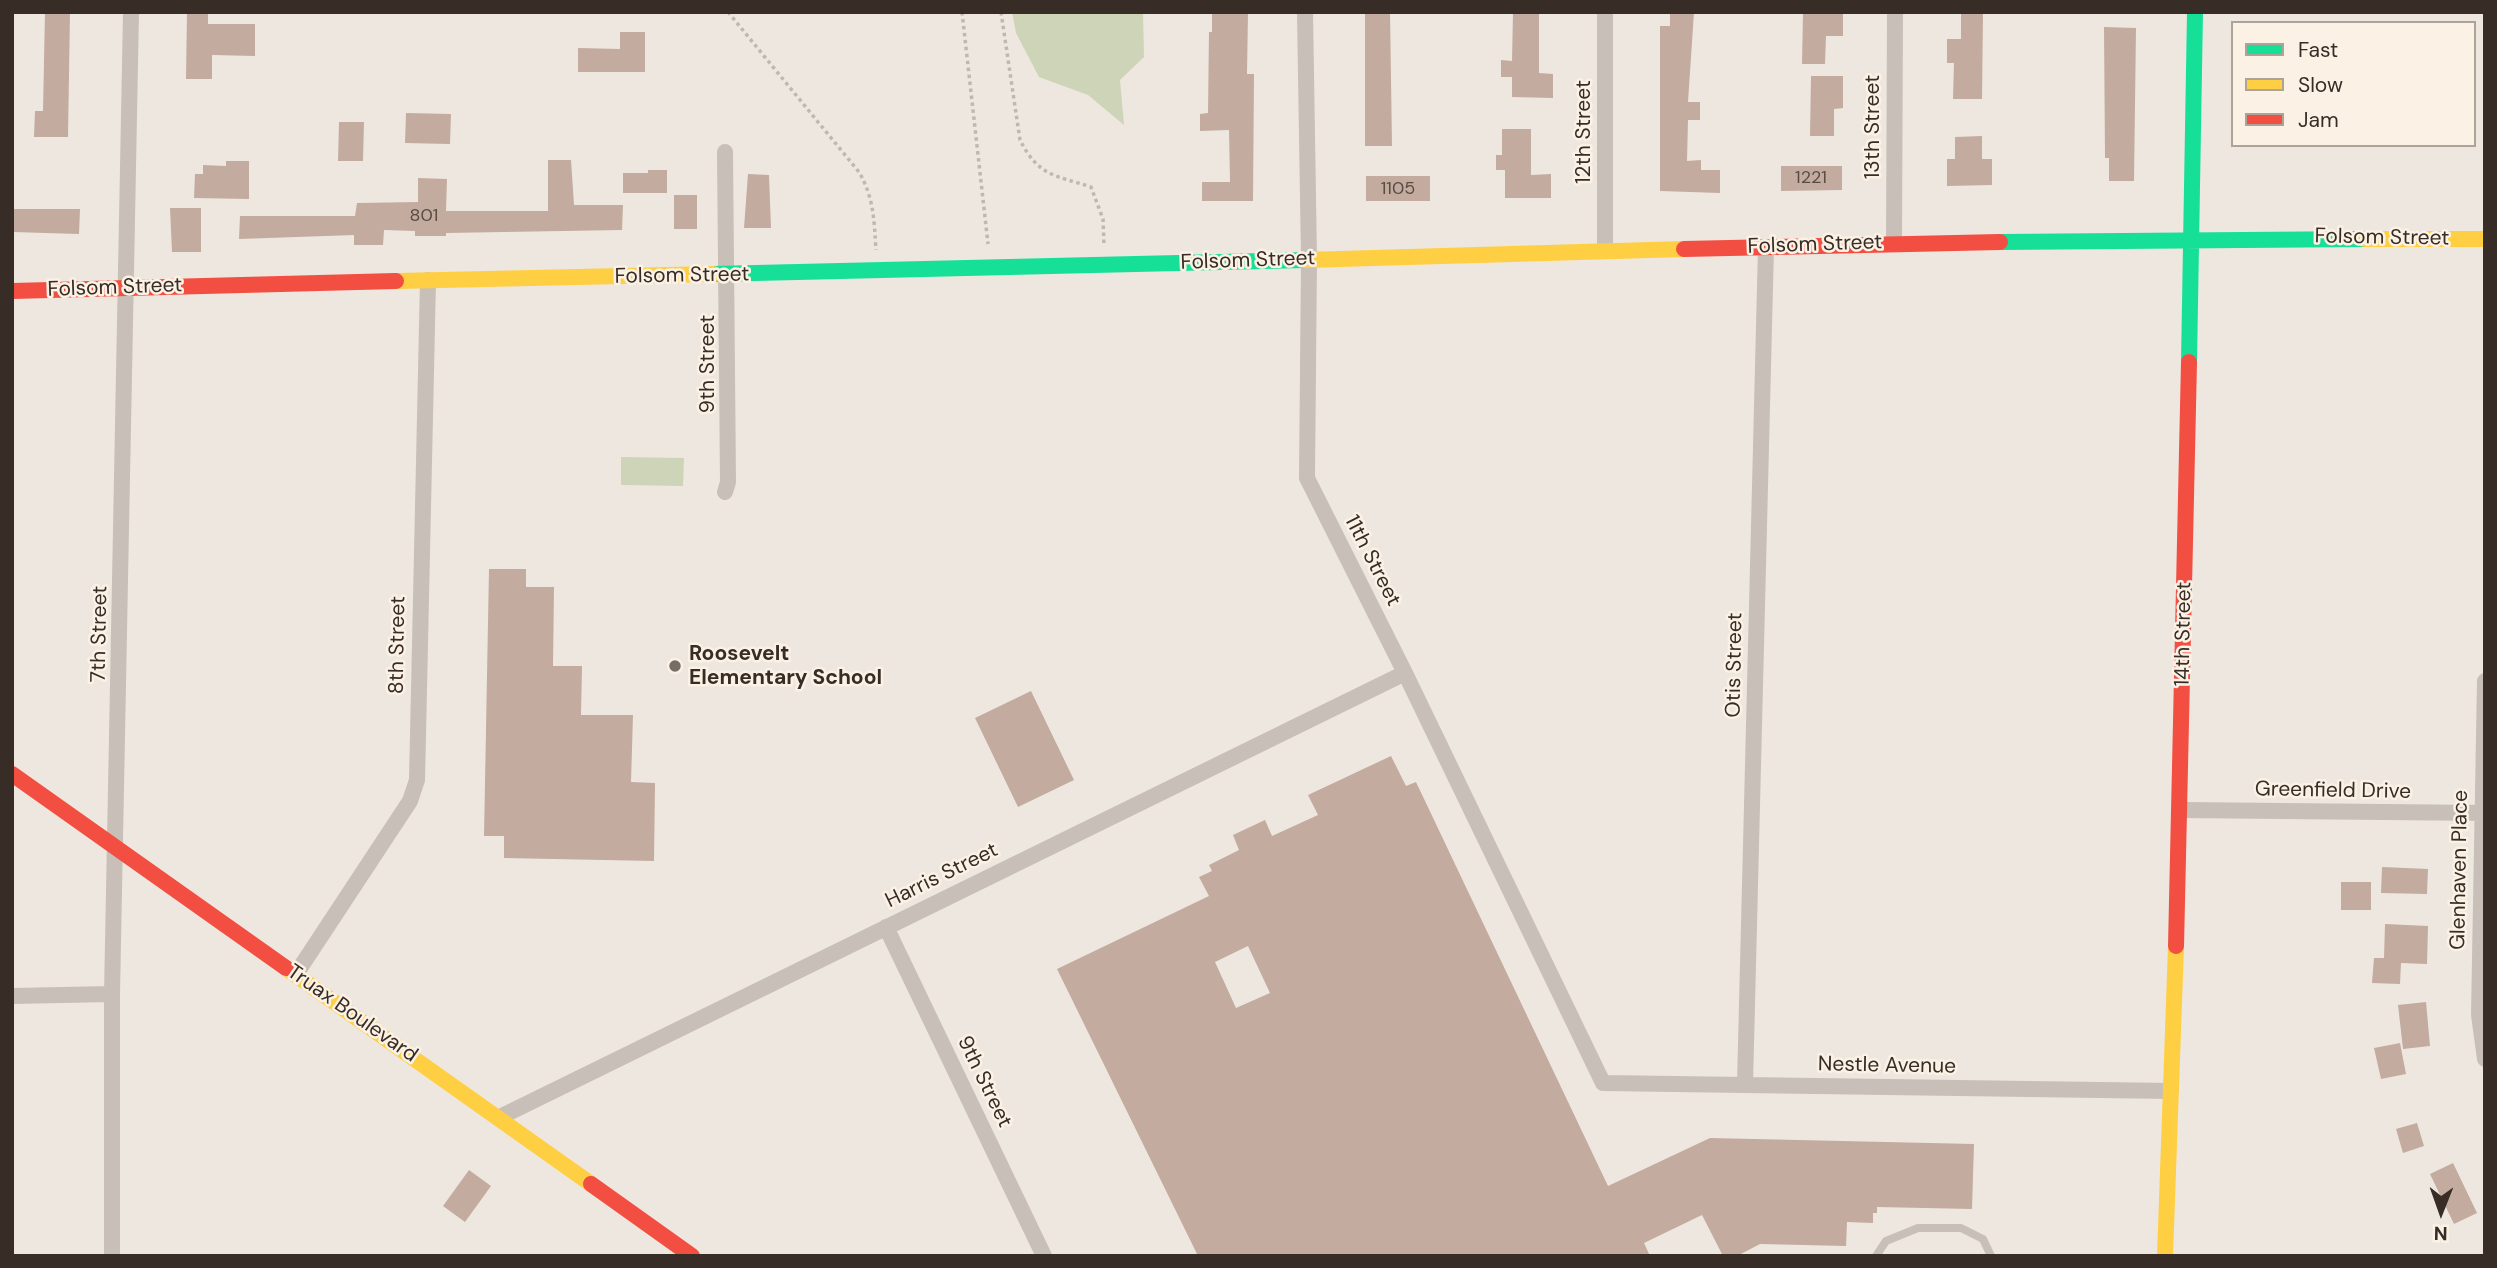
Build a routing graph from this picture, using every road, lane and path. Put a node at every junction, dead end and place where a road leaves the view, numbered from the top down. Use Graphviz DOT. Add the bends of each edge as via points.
graph roads {
  1 [pos="131,12"];
  2 [pos="727,12"];
  3 [pos="962,12"];
  4 [pos="1000,12"];
  5 [pos="1305,12"];
  6 [pos="1605,12"];
  7 [pos="1895,12"];
  8 [pos="2195,12"];
  9 [pos="726,152"];
  10 [pos="2190,237"];
  11 [pos="2485,239"];
  12 [pos="1894,242"];
  13 [pos="876,243"];
  14 [pos="988,244"];
  15 [pos="1766,247"];
  16 [pos="1605,251"];
  17 [pos="1309,259"];
  18 [pos="1106,265"];
  19 [pos="729,276"];
  20 [pos="428,280"];
  21 [pos="127,287"];
  22 [pos="12,290"];
  23 [pos="725,492"];
  24 [pos="1405,673"];
  25 [pos="2485,681"];
  26 [pos="12,774"];
  27 [pos="2181,810"];
  28 [pos="2483,813"];
  29 [pos="117,849"];
  30 [pos="886,927"];
  31 [pos="296,974"];
  32 [pos="113,994"];
  33 [pos="12,996"];
  34 [pos="2485,1059"];
  35 [pos="1603,1083"];
  36 [pos="1745,1084"];
  37 [pos="2171,1091"];
  38 [pos="498,1118"];
  39 [pos="112,1256"];
  40 [pos="692,1256"];
  41 [pos="1044,1256"];
  42 [pos="1876,1256"];
  43 [pos="1990,1256"];
  44 [pos="2165,1256"];
  1 -- 21 [label="street, 7th Street"];
  2 -- 13 [label="path" via="859,172 875,210"];
  3 -- 14 [label="path"];
  4 -- 18 [label="path" via="1020,140 1043,172 1091,187 1102,219"];
  5 -- 17 [label="street, 11th Street"];
  6 -- 16 [label="street, 12th Street"];
  7 -- 12 [label="street, 13th Street"];
  8 -- 10 [label="street, 14th Street"];
  9 -- 19 [label="street, 9th Street"];
  10 -- 11 [label="street, Folsom Street"];
  10 -- 12 [label="street, Folsom Street"];
  10 -- 27 [label="street, 14th Street"];
  12 -- 15 [label="street, Folsom Street"];
  15 -- 16 [label="street, Folsom Street"];
  15 -- 36 [label="street, Otis Street"];
  16 -- 17 [label="street, Folsom Street"];
  17 -- 18 [label="street, Folsom Street"];
  17 -- 24 [label="street, 11th Street" via="1307,478"];
  18 -- 19 [label="street, Folsom Street"];
  19 -- 20 [label="street, Folsom Street"];
  19 -- 23 [label="street, 9th Street" via="729,482"];
  20 -- 21 [label="street, Folsom Street"];
  20 -- 31 [label="street, 8th Street" via="417,780 410,801"];
  21 -- 22 [label="street, Folsom Street"];
  21 -- 29 [label="street, 7th Street"];
  24 -- 30 [label="street, Harris Street"];
  24 -- 35 [label="street, 11th Street"];
  25 -- 28 [label="street, Glenhaven Place"];
  26 -- 29 [label="street, Truax Boulevard"];
  27 -- 28 [label="street, Greenfield Drive"];
  27 -- 37 [label="street, 14th Street"];
  28 -- 34 [label="street, Glenhaven Place" via="2479,1015"];
  29 -- 31 [label="street, Truax Boulevard"];
  29 -- 32 [label="street, 7th Street"];
  30 -- 38 [label="street, Harris Street"];
  30 -- 41 [label="street, 9th Street"];
  31 -- 38 [label="street, Truax Boulevard"];
  32 -- 33 [label="street"];
  32 -- 39 [label="street, 7th Street"];
  35 -- 36 [label="street, Nestle Avenue"];
  36 -- 37 [label="street, Nestle Avenue"];
  37 -- 44 [label="street, 14th Street"];
  38 -- 40 [label="street, Truax Boulevard"];
  42 -- 43 [label="lane" via="1886,1241 1918,1228 1961,1228 1983,1239"];
}
